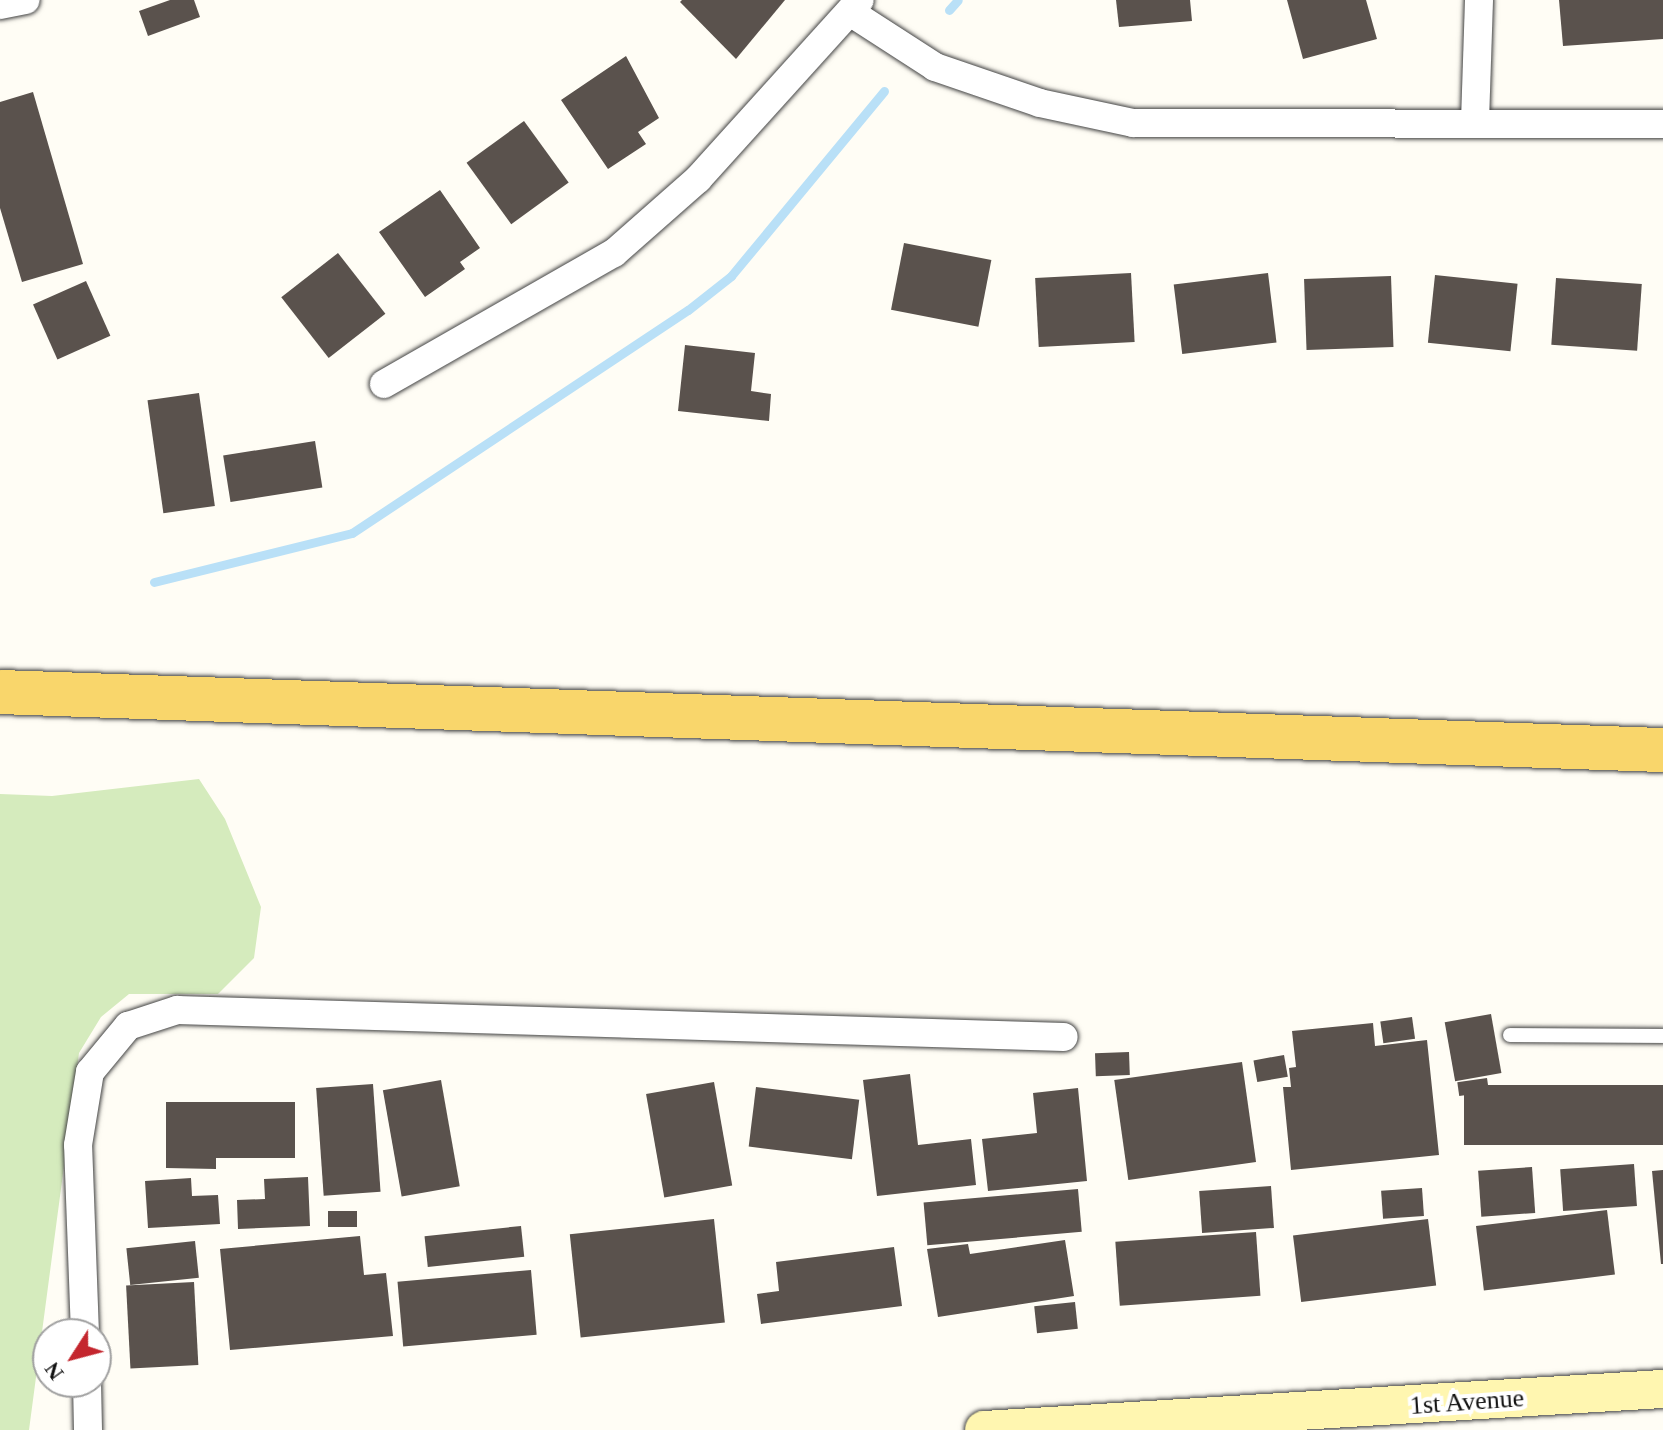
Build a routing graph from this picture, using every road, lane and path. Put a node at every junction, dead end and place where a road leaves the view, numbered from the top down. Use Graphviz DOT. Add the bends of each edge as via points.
graph roads {
  1 [pos="26,0"];
  2 [pos="1479,0"];
  3 [pos="0,5"];
  4 [pos="855,6"];
  5 [pos="1475,121"];
  6 [pos="1663,124"];
  7 [pos="384,384"];
  8 [pos="0,692"];
  9 [pos="1663,750"];
  10 [pos="1510,1035"];
  11 [pos="1663,1036"];
  12 [pos="1064,1037"];
  13 [pos="84,1318"];
  14 [pos="1663,1389"];
  15 [pos="87,1398"];
  16 [pos="1345,1420"];
  17 [pos="88,1430"];
  18 [pos="984,1430"];
  1 -- 3 [label="street"];
  2 -- 5 [label="street"];
  4 -- 5 [label="street" via="935,67 1040,103 1133,123"];
  4 -- 7 [label="street" via="698,179 614,253"];
  5 -- 6 [label="street"];
  8 -- 9 [label="main road"];
  10 -- 11 [label="lane"];
  12 -- 13 [label="street" via="177,1010 128,1026 90,1072 78,1145"];
  14 -- 16 [label="street, 1st Avenue"];
  15 -- 17 [label="street"];
  16 -- 18 [label="street, 1st Avenue"];
}
